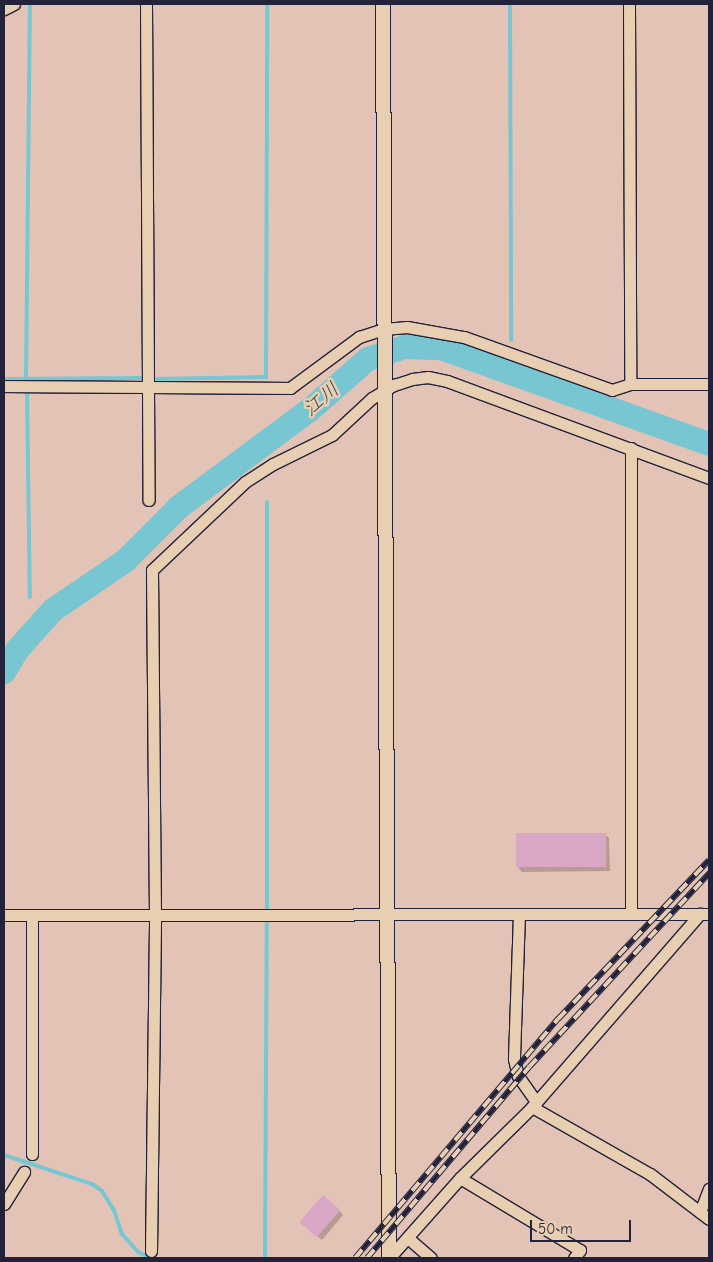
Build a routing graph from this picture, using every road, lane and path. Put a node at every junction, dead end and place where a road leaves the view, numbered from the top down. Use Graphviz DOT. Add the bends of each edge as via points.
graph roads {
  1 [pos="14,4"];
  2 [pos="146,4"];
  3 [pos="383,4"];
  4 [pos="629,4"];
  5 [pos="4,9"];
  6 [pos="384,331"];
  7 [pos="630,384"];
  8 [pos="709,384"];
  9 [pos="4,386"];
  10 [pos="146,386"];
  11 [pos="385,386"];
  12 [pos="631,448"];
  13 [pos="709,478"];
  14 [pos="149,500"];
  15 [pos="519,914"];
  16 [pos="631,914"];
  17 [pos="705,914"];
  18 [pos="4,915"];
  19 [pos="32,915"];
  20 [pos="154,915"];
  21 [pos="389,915"];
  22 [pos="534,1104"];
  23 [pos="32,1154"];
  24 [pos="24,1172"];
  25 [pos="460,1178"];
  26 [pos="709,1189"];
  27 [pos="4,1204"];
  28 [pos="705,1216"];
  29 [pos="408,1239"];
  30 [pos="151,1251"];
  31 [pos="389,1258"];
  32 [pos="431,1258"];
  33 [pos="574,1258"];
  1 -- 5 [label="street"];
  2 -- 10 [label="street"];
  3 -- 6 [label="street"];
  4 -- 7 [label="street"];
  6 -- 7 [label="street" via="408,326 464,336 612,390"];
  6 -- 10 [label="street" via="359,338 290,388"];
  6 -- 11 [label="street"];
  7 -- 8 [label="street"];
  9 -- 10 [label="street"];
  10 -- 14 [label="street"];
  11 -- 12 [label="street" via="428,377 447,381"];
  11 -- 20 [label="street" via="332,435 272,464 245,482 152,570"];
  11 -- 21 [label="street"];
  12 -- 13 [label="street"];
  12 -- 16 [label="street"];
  15 -- 16 [label="street"];
  15 -- 21 [label="street"];
  15 -- 22 [label="street" via="514,1059 518,1076"];
  16 -- 17 [label="street"];
  17 -- 22 [label="street"];
  18 -- 19 [label="street"];
  19 -- 20 [label="street"];
  19 -- 23 [label="street"];
  20 -- 21 [label="street"];
  20 -- 30 [label="street"];
  21 -- 31 [label="street"];
  22 -- 25 [label="street"];
  22 -- 28 [label="street" via="650,1174"];
  24 -- 27 [label="street"];
  25 -- 29 [label="street"];
  25 -- 33 [label="street" via="580,1250"];
  26 -- 28 [label="street"];
  29 -- 31 [label="street"];
  29 -- 32 [label="street"];
}
